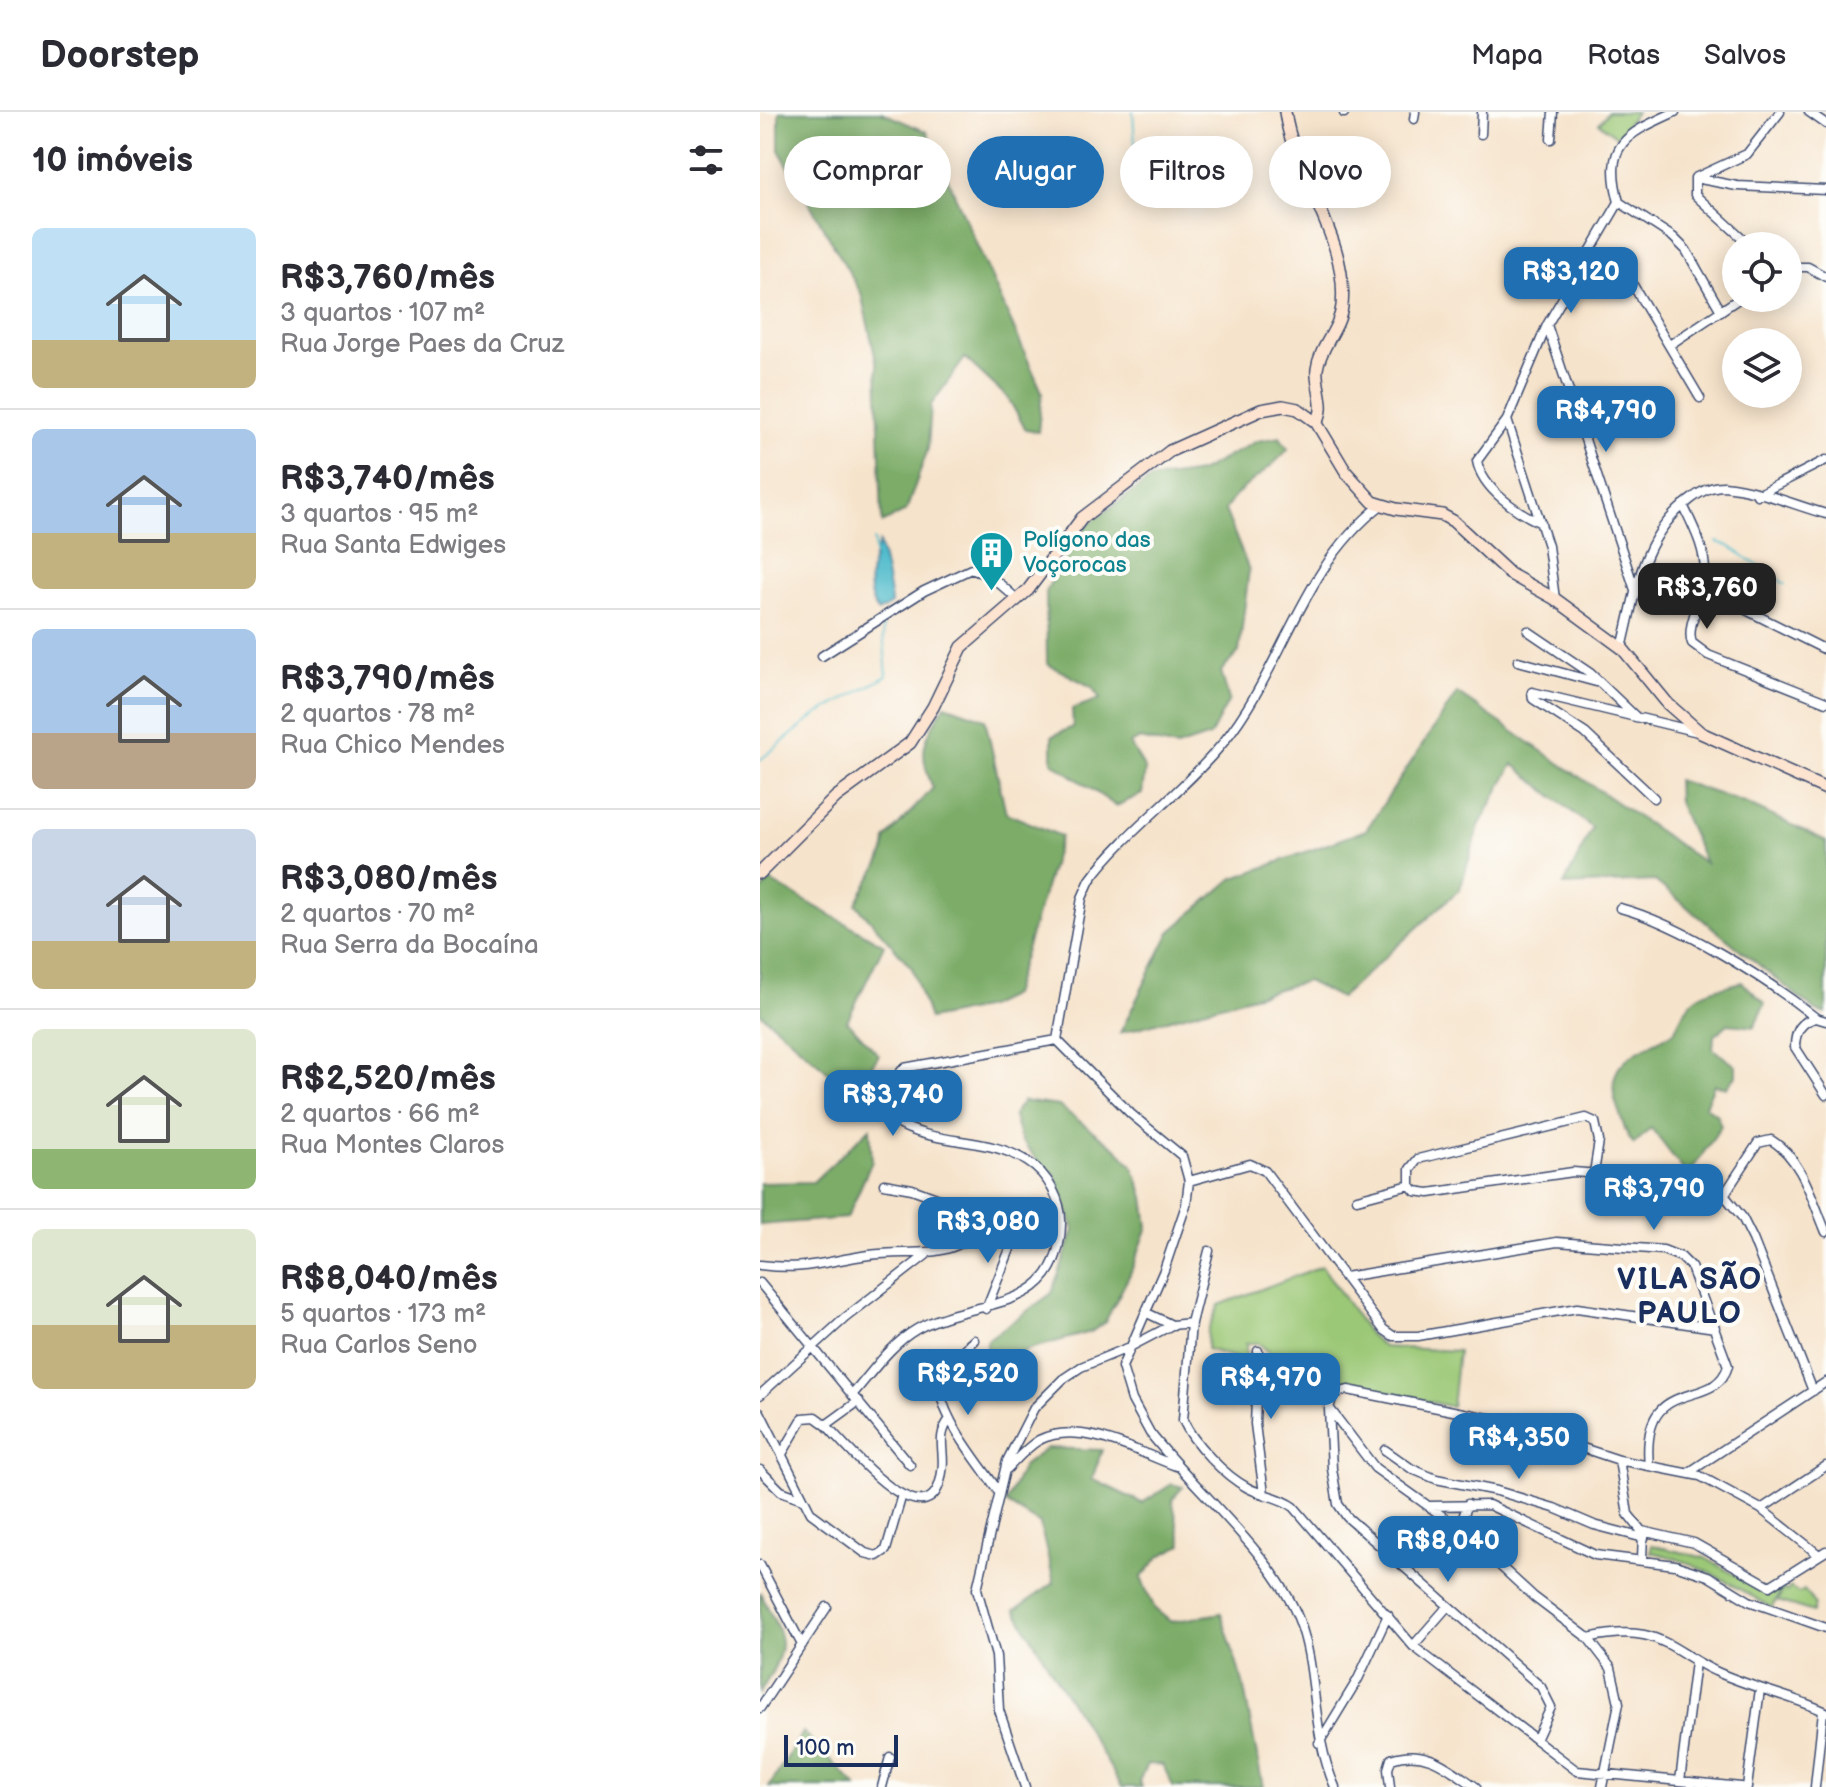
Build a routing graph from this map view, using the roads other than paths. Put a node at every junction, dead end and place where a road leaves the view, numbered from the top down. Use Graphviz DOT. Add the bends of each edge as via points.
graph roads {
  1 [pos="1285,112"];
  2 [pos="1482,112"];
  3 [pos="1553,112"];
  4 [pos="1675,112"];
  5 [pos="1780,112"];
  6 [pos="1809,112"];
  7 [pos="1826,124"];
  8 [pos="1481,134"];
  9 [pos="1551,139"];
  10 [pos="1695,178"];
  11 [pos="1826,190"];
  12 [pos="1619,202"];
  13 [pos="1736,232"];
  14 [pos="1802,267"];
  15 [pos="1577,270"];
  16 [pos="1826,277"];
  17 [pos="1721,311"];
  18 [pos="1547,325"];
  19 [pos="1671,344"];
  20 [pos="1700,398"];
  21 [pos="1507,420"];
  22 [pos="1316,422"];
  23 [pos="1826,460"];
  24 [pos="1757,495"];
  25 [pos="1683,505"];
  26 [pos="1380,506"];
  27 [pos="1826,514"];
  28 [pos="1541,523"];
  29 [pos="1636,594"];
  30 [pos="1555,599"];
  31 [pos="1018,600"];
  32 [pos="1746,610"];
  33 [pos="1528,631"];
  34 [pos="1622,648"];
  35 [pos="1826,650"];
  36 [pos="822,656"];
  37 [pos="1518,661"];
  38 [pos="1601,683"];
  39 [pos="1826,702"];
  40 [pos="1668,704"];
  41 [pos="1637,717"];
  42 [pos="1661,724"];
  43 [pos="1701,733"];
  44 [pos="1826,789"];
  45 [pos="1654,798"];
  46 [pos="760,873"];
  47 [pos="1620,908"];
  48 [pos="1816,1018"];
  49 [pos="1826,1021"];
  50 [pos="1057,1040"];
  51 [pos="1826,1095"];
  52 [pos="1594,1173"];
  53 [pos="1189,1181"];
  54 [pos="884,1184"];
  55 [pos="1410,1185"];
  56 [pos="1724,1195"];
  57 [pos="1357,1199"];
  58 [pos="993,1217"];
  59 [pos="1826,1232"];
  60 [pos="1209,1251"];
  61 [pos="926,1255"];
  62 [pos="760,1265"];
  63 [pos="1345,1277"];
  64 [pos="760,1283"];
  65 [pos="986,1309"];
  66 [pos="1147,1313"];
  67 [pos="1191,1323"];
  68 [pos="1172,1325"];
  69 [pos="1715,1328"];
  70 [pos="974,1340"];
  71 [pos="813,1346"];
  72 [pos="1130,1347"];
  73 [pos="1258,1351"];
  74 [pos="1826,1382"];
  75 [pos="1813,1391"];
  76 [pos="760,1394"];
  77 [pos="856,1398"];
  78 [pos="1329,1409"];
  79 [pos="760,1412"];
  80 [pos="950,1419"];
  81 [pos="826,1425"];
  82 [pos="1385,1450"];
  83 [pos="782,1454"];
  84 [pos="1619,1460"];
  85 [pos="910,1465"];
  86 [pos="1177,1466"];
  87 [pos="1649,1466"];
  88 [pos="1826,1466"];
  89 [pos="760,1470"];
  90 [pos="1006,1471"];
  91 [pos="1688,1473"];
  92 [pos="999,1492"];
  93 [pos="1264,1494"];
  94 [pos="901,1498"];
  95 [pos="803,1499"];
  96 [pos="1468,1504"];
  97 [pos="1431,1506"];
  98 [pos="1761,1509"];
  99 [pos="1459,1528"];
  100 [pos="1643,1534"];
  101 [pos="1822,1553"];
  102 [pos="1642,1559"];
  103 [pos="760,1565"];
  104 [pos="1448,1606"];
  105 [pos="827,1607"];
  106 [pos="1388,1615"];
  107 [pos="1826,1628"];
  108 [pos="1588,1638"];
  109 [pos="802,1645"];
  110 [pos="1413,1646"];
  111 [pos="1695,1662"];
  112 [pos="1760,1689"];
  113 [pos="760,1708"];
  114 [pos="1824,1711"];
  115 [pos="1536,1740"];
  116 [pos="1319,1743"];
  117 [pos="890,1757"];
  118 [pos="1603,1776"];
  119 [pos="1680,1781"];
  120 [pos="882,1787"];
  121 [pos="1025,1787"];
  122 [pos="1335,1787"];
  123 [pos="1390,1787"];
  124 [pos="1476,1787"];
  125 [pos="1602,1787"];
  126 [pos="1741,1787"];
  127 [pos="1747,1787"];
  128 [pos="1815,1787"];
  1 -- 22 [label="street" via="1332,240 1343,297 1317,370 1321,414"];
  2 -- 8 [label="street"];
  3 -- 9 [label="street"];
  4 -- 12 [label="street" via="1635,130 1619,145 1613,174"];
  5 -- 10 [label="street" via="1747,154"];
  6 -- 7 [label="street"];
  10 -- 11 [label="street" via="1737,186"];
  10 -- 13 [label="street" via="1695,195"];
  12 -- 15 [label="street"];
  12 -- 17 [label="street" via="1686,250"];
  14 -- 16 [label="street"];
  15 -- 18 [label="street"];
  15 -- 19 [label="street" via="1633,285"];
  17 -- 19 [label="street"];
  18 -- 21 [label="street"];
  18 -- 29 [label="street"];
  19 -- 20 [label="street"];
  21 -- 28 [label="street"];
  21 -- 28 [label="street" via="1479,455 1478,467 1511,505"];
  22 -- 26 [label="street" via="1346,472"];
  22 -- 31 [label="street" via="1298,409 1272,407 1170,451 1082,518"];
  23 -- 24 [label="street"];
  24 -- 25 [label="street" via="1712,487"];
  24 -- 27 [label="street"];
  25 -- 29 [label="street" via="1666,518 1649,544"];
  25 -- 39 [label="street" via="1703,552 1705,572 1692,643 1708,655"];
  26 -- 30 [label="street" via="1442,515 1510,574"];
  26 -- 50 [label="street" via="1328,558 1261,684 1223,742 1090,880 1082,898"];
  28 -- 30 [label="street"];
  29 -- 34 [label="street"];
  30 -- 34 [label="street"];
  31 -- 36 [label="street" via="992,577 971,569 924,591"];
  31 -- 46 [label="street" via="962,647 910,743 836,797"];
  32 -- 35 [label="street"];
  33 -- 38 [label="street"];
  34 -- 40 [label="street"];
  37 -- 38 [label="street"];
  38 -- 41 [label="street"];
  40 -- 42 [label="street"];
  40 -- 43 [label="street"];
  41 -- 42 [label="street"];
  41 -- 45 [label="street" via="1531,694 1585,733"];
  42 -- 43 [label="street"];
  43 -- 44 [label="street"];
  47 -- 48 [label="street" via="1669,924"];
  48 -- 49 [label="street"];
  48 -- 51 [label="street" via="1798,1030 1795,1047"];
  50 -- 53 [label="street" via="1182,1156"];
  50 -- 65 [label="street" via="904,1068 892,1093 891,1116 900,1124 929,1135 991,1145 1027,1160 1050,1183 1062,1217 1057,1257 1026,1293"];
  52 -- 55 [label="street" via="1429,1193"];
  52 -- 55 [label="street" via="1599,1141 1592,1119 1418,1159 1410,1169"];
  52 -- 56 [label="street" via="1694,1185"];
  53 -- 63 [label="street" via="1239,1166 1258,1166"];
  53 -- 66 [label="street" via="1186,1205"];
  54 -- 58 [label="street"];
  55 -- 57 [label="street"];
  56 -- 59 [label="street" via="1758,1143 1771,1140 1801,1175"];
  56 -- 75 [label="street" via="1753,1239"];
  58 -- 61 [label="street" via="974,1237"];
  58 -- 65 [label="street" via="1014,1231"];
  60 -- 67 [label="street"];
  61 -- 62 [label="street" via="867,1256 793,1269"];
  61 -- 71 [label="street"];
  63 -- 69 [label="street" via="1393,1336 1577,1308"];
  63 -- 69 [label="street" via="1557,1242 1663,1250 1691,1267"];
  64 -- 71 [label="street"];
  65 -- 77 [label="street" via="913,1331 892,1349"];
  66 -- 68 [label="street"];
  66 -- 72 [label="street"];
  67 -- 68 [label="street"];
  67 -- 93 [label="street" via="1183,1420 1230,1475"];
  68 -- 72 [label="street"];
  69 -- 87 [label="street" via="1728,1362 1726,1372 1709,1387 1674,1398 1655,1416 1649,1428"];
  70 -- 80 [label="street" via="943,1371 939,1392"];
  71 -- 76 [label="street"];
  71 -- 77 [label="street"];
  72 -- 86 [label="street" via="1122,1367 1132,1400"];
  72 -- 90 [label="street" via="1081,1367 1046,1393 1023,1428"];
  73 -- 93 [label="street" via="1255,1424"];
  74 -- 75 [label="street"];
  75 -- 91 [label="street"];
  77 -- 81 [label="street"];
  77 -- 85 [label="street"];
  78 -- 84 [label="street" via="1333,1394 1348,1390 1498,1420"];
  78 -- 97 [label="street" via="1375,1468"];
  78 -- 104 [label="street" via="1338,1504"];
  79 -- 83 [label="street"];
  80 -- 92 [label="street"];
  80 -- 94 [label="street" via="940,1438 943,1470 936,1490 920,1500"];
  81 -- 83 [label="street" via="815,1417 803,1418"];
  81 -- 94 [label="street"];
  82 -- 100 [label="street" via="1423,1475"];
  83 -- 95 [label="street"];
  84 -- 87 [label="street"];
  84 -- 100 [label="street" via="1628,1514"];
  86 -- 90 [label="street" via="1096,1437 1063,1433 1040,1440"];
  86 -- 116 [label="street" via="1259,1557 1292,1605 1304,1635"];
  87 -- 91 [label="street"];
  88 -- 98 [label="street"];
  89 -- 95 [label="street" via="781,1491"];
  90 -- 92 [label="street"];
  91 -- 98 [label="street" via="1716,1482"];
  92 -- 121 [label="street" via="977,1589 996,1656 999,1710"];
  93 -- 106 [label="street" via="1294,1507"];
  94 -- 95 [label="street" via="886,1550 877,1556 819,1522"];
  96 -- 97 [label="street"];
  96 -- 99 [label="street"];
  96 -- 102 [label="street" via="1499,1509 1595,1555"];
  97 -- 99 [label="street"];
  98 -- 101 [label="street"];
  99 -- 108 [label="street"];
  100 -- 101 [label="street" via="1694,1543 1767,1586"];
  100 -- 102 [label="street"];
  102 -- 107 [label="street" via="1708,1576 1749,1601"];
  103 -- 109 [label="street"];
  104 -- 110 [label="street"];
  104 -- 115 [label="street" via="1546,1694 1550,1714"];
  105 -- 109 [label="street"];
  106 -- 110 [label="street"];
  106 -- 116 [label="street"];
  108 -- 111 [label="street" via="1640,1634"];
  108 -- 118 [label="street" via="1611,1668 1619,1690"];
  109 -- 113 [label="street"];
  110 -- 115 [label="street"];
  111 -- 112 [label="street"];
  111 -- 119 [label="street"];
  112 -- 114 [label="street"];
  112 -- 127 [label="street"];
  114 -- 128 [label="street"];
  115 -- 118 [label="street" via="1577,1771"];
  116 -- 122 [label="street"];
  117 -- 120 [label="street"];
  118 -- 119 [label="street"];
  118 -- 125 [label="street"];
  119 -- 126 [label="street"];
  123 -- 124 [label="street" via="1391,1759 1412,1753 1430,1757"];
}
